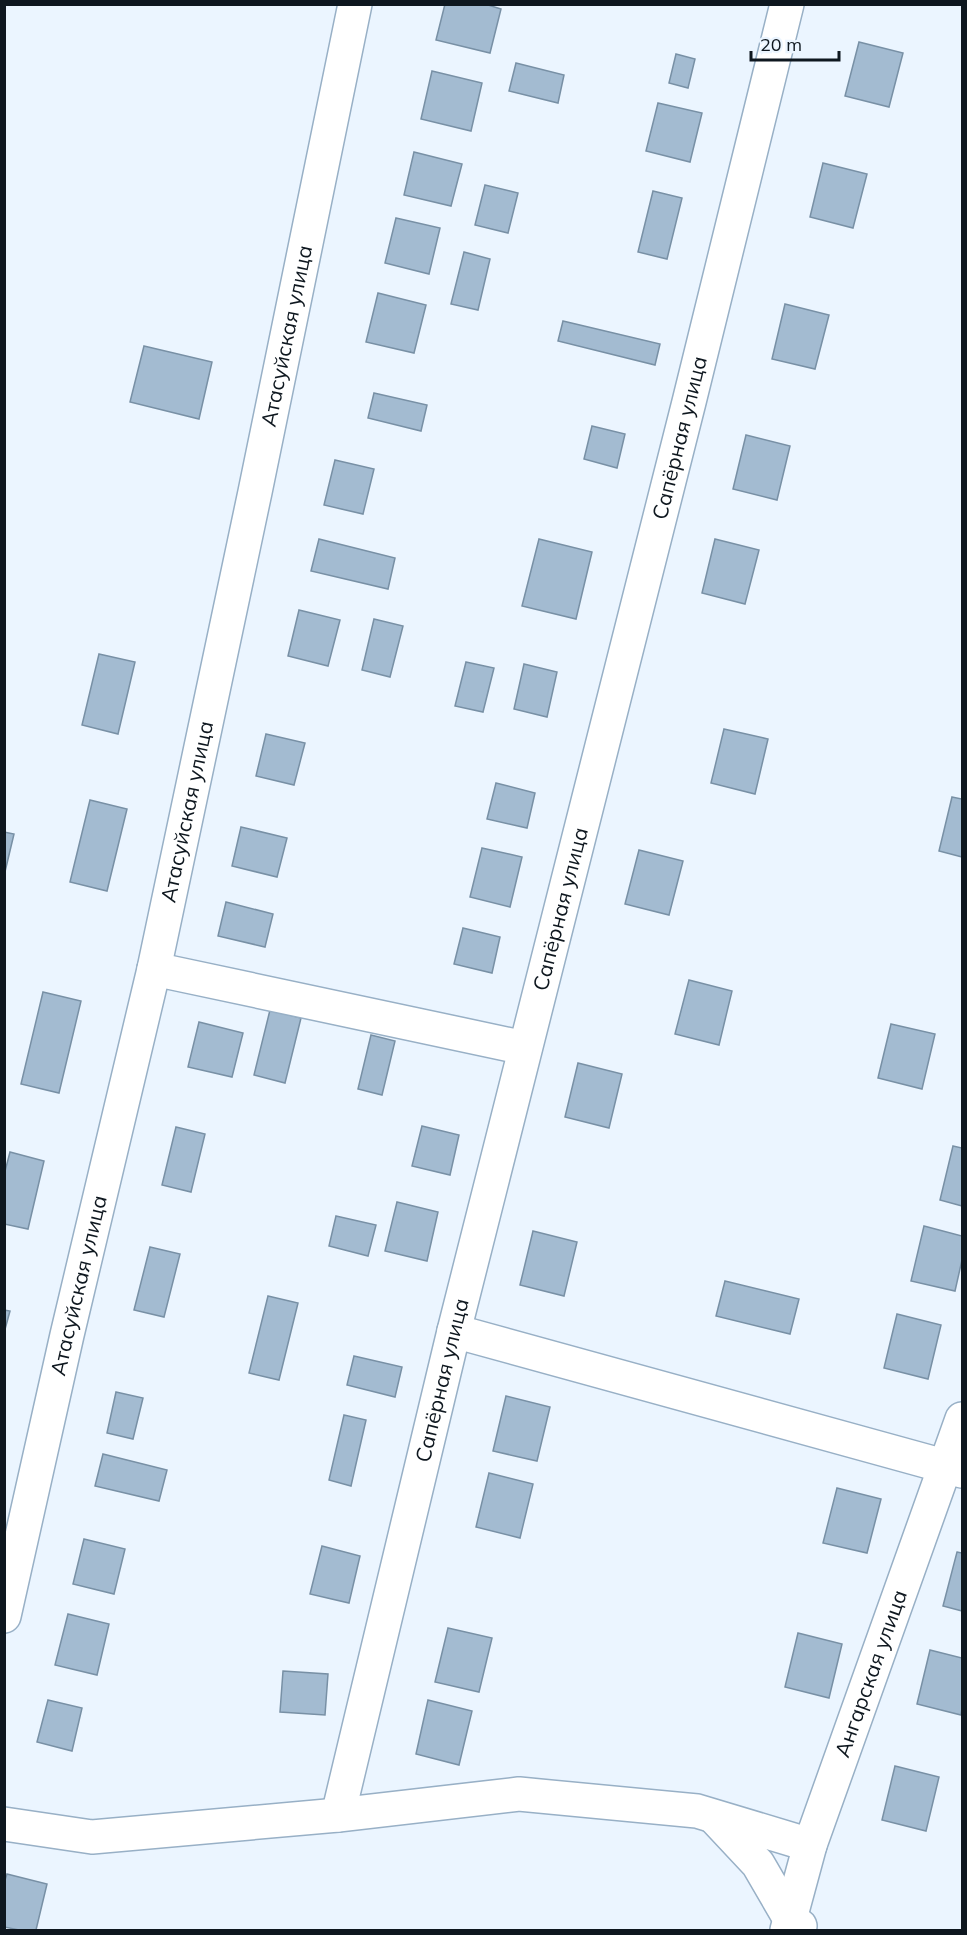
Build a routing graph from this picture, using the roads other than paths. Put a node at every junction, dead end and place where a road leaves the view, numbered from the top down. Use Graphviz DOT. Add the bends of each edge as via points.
graph roads {
  1 [pos="355,4"];
  2 [pos="787,4"];
  3 [pos="154,969"];
  4 [pos="525,1048"];
  5 [pos="454,1331"];
  6 [pos="963,1419"];
  7 [pos="954,1469"];
  8 [pos="4,1616"];
  9 [pos="338,1815"];
  10 [pos="713,1816"];
  11 [pos="4,1824"];
  12 [pos="810,1845"];
  13 [pos="795,1927"];
  1 -- 3 [label="street, Атасуйская улица"];
  2 -- 4 [label="street, Сапёрная улица"];
  3 -- 4 [label="street"];
  3 -- 8 [label="street, Атасуйская улица"];
  4 -- 5 [label="street, Сапёрная улица"];
  5 -- 7 [label="street"];
  5 -- 9 [label="street, Сапёрная улица"];
  6 -- 7 [label="street, Ангарская улица"];
  7 -- 12 [label="street, Ангарская улица"];
  9 -- 10 [label="street" via="519,1794 697,1811"];
  9 -- 11 [label="street" via="92,1837"];
  10 -- 12 [label="street"];
  10 -- 13 [label="street" via="758,1864"];
  12 -- 13 [label="street, Ангарская улица"];
}
